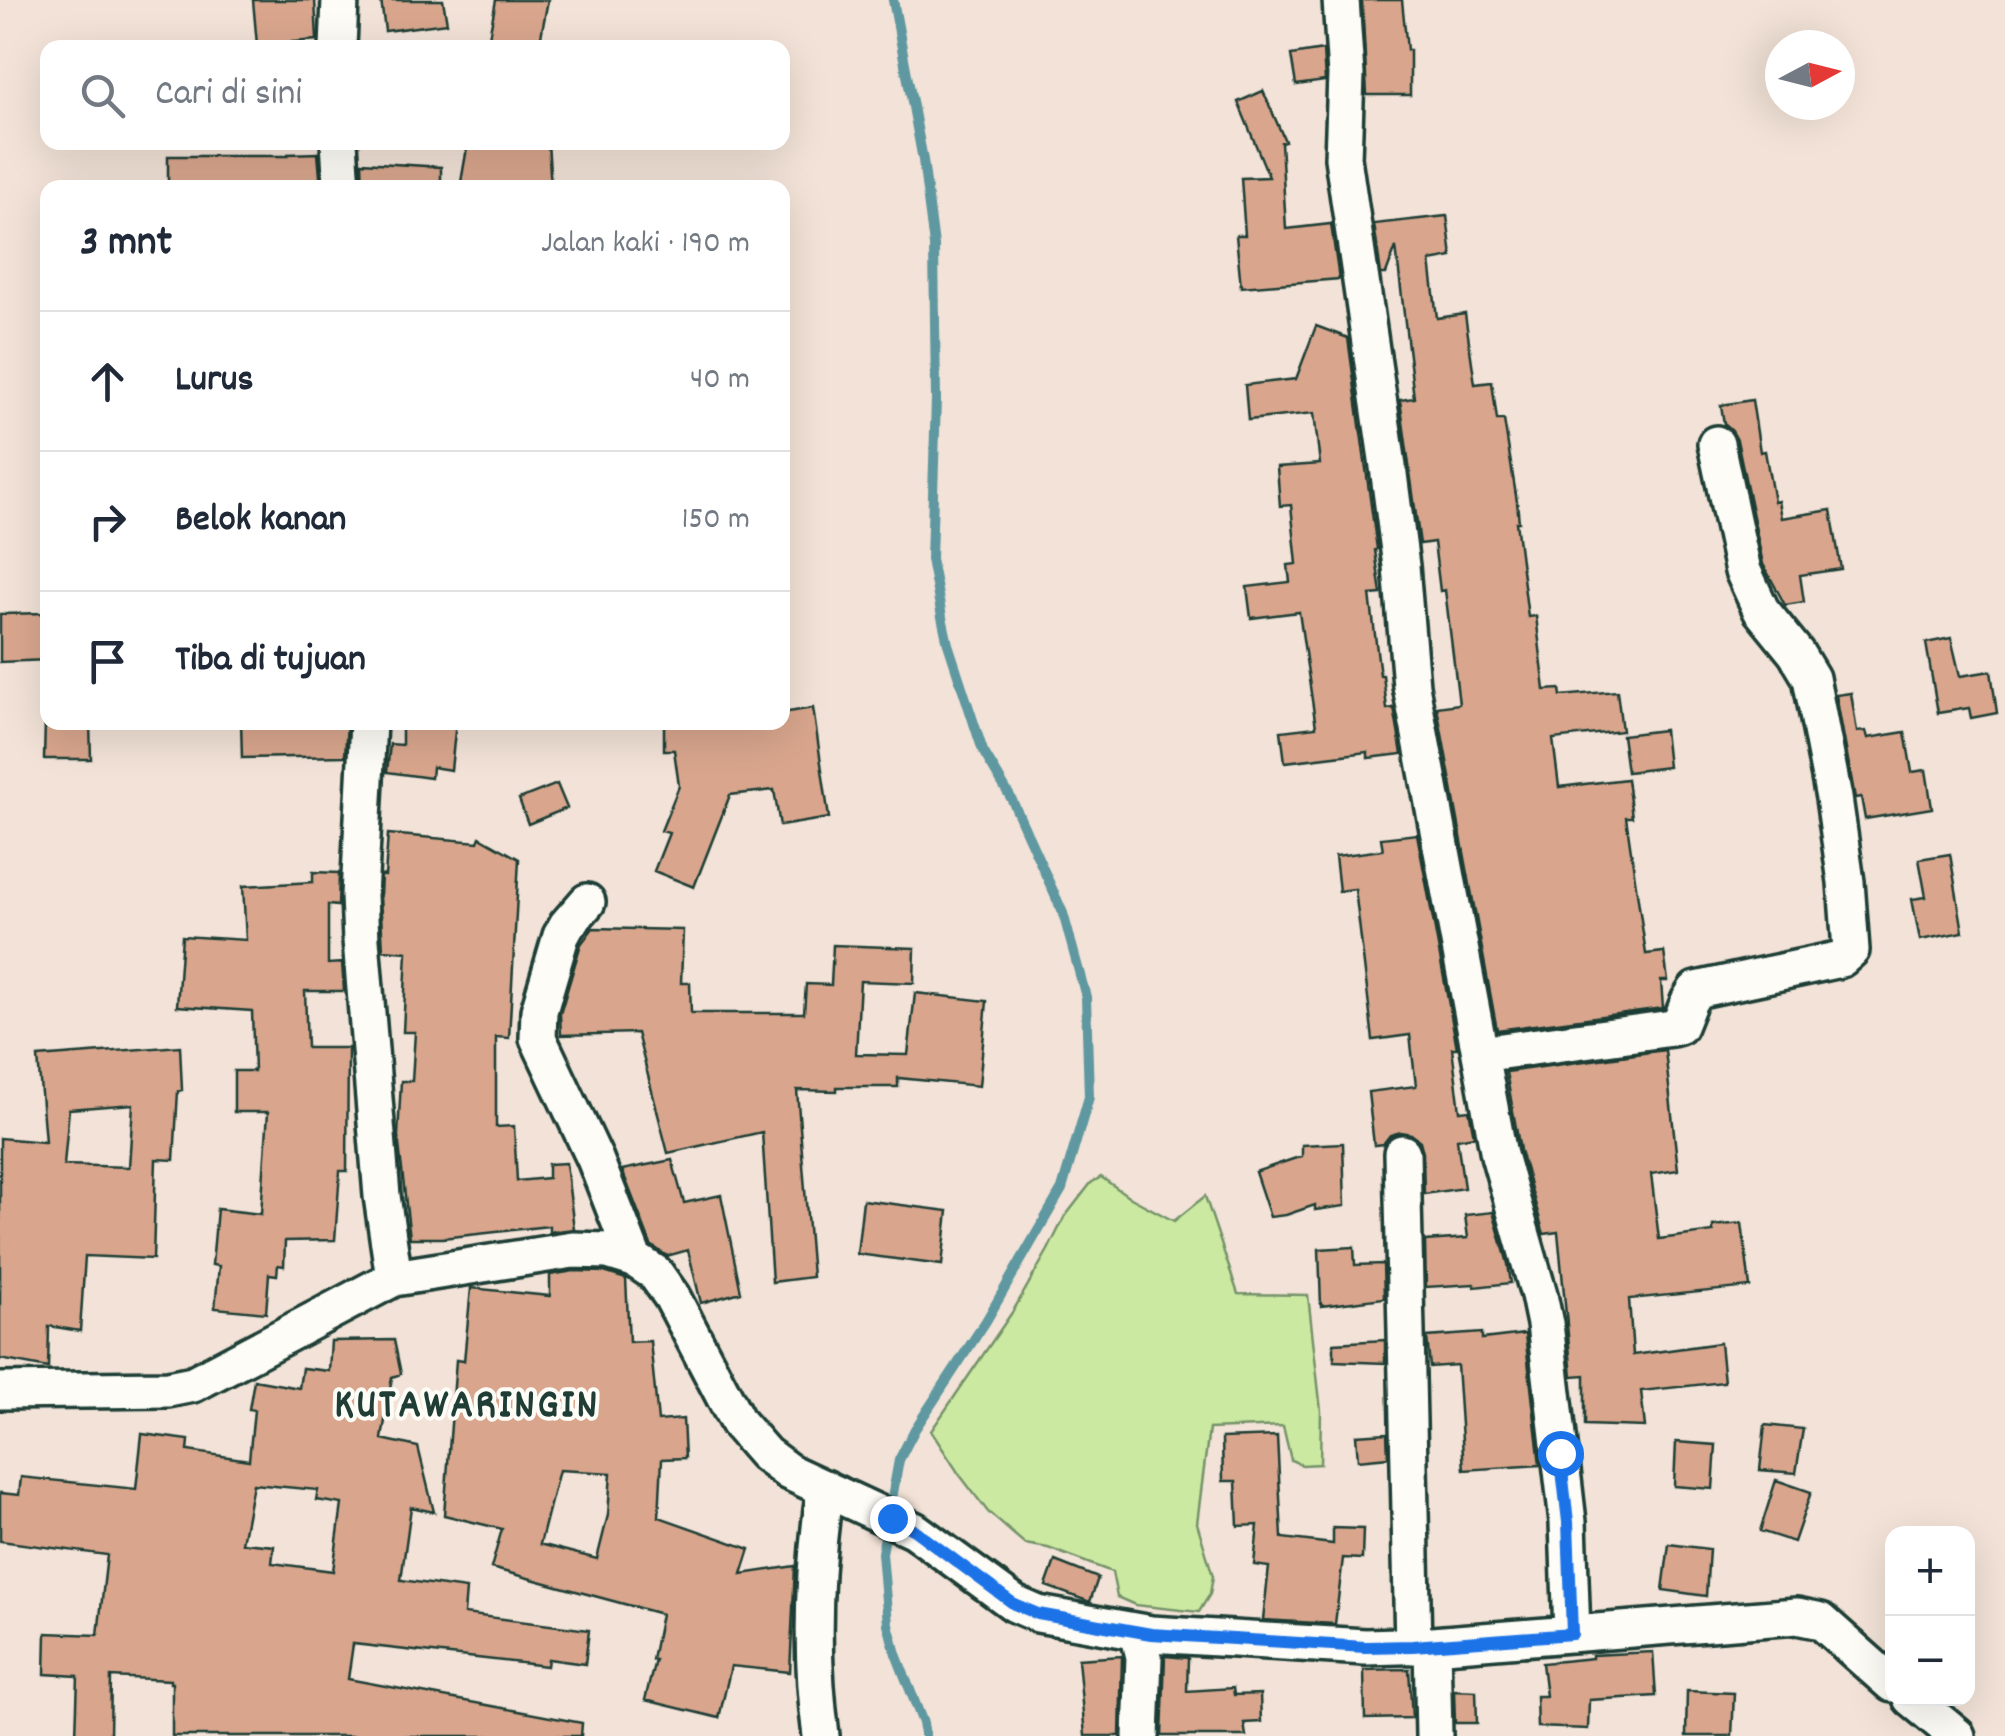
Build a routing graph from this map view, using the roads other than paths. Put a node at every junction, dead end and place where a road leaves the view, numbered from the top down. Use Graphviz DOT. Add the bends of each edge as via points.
graph roads {
  1 [pos="340,0"];
  2 [pos="1341,0"];
  3 [pos="338,40"];
  4 [pos="340,150"];
  5 [pos="341,180"];
  6 [pos="1716,444"];
  7 [pos="368,730"];
  8 [pos="587,902"];
  9 [pos="1480,1054"];
  10 [pos="1402,1153"];
  11 [pos="634,1259"];
  12 [pos="394,1278"];
  13 [pos="0,1391"];
  14 [pos="831,1492"];
  15 [pos="1138,1632"];
  16 [pos="1572,1634"];
  17 [pos="1423,1646"];
  18 [pos="1885,1678"];
  19 [pos="1921,1706"];
  20 [pos="821,1736"];
  21 [pos="1141,1736"];
  22 [pos="1434,1736"];
  23 [pos="1957,1736"];
  1 -- 3 [label="street"];
  2 -- 9 [label="street" via="1343,158 1388,459 1411,686"];
  4 -- 5 [label="street"];
  6 -- 9 [label="street" via="1743,570 1762,610 1811,678 1834,798 1851,950 1841,960 1696,990 1672,1028"];
  7 -- 12 [label="street" via="361,940"];
  8 -- 11 [label="street" via="561,936 538,1038"];
  9 -- 16 [label="street" via="1498,1155 1540,1295 1568,1522"];
  10 -- 17 [label="street"];
  11 -- 12 [label="street" via="572,1250"];
  11 -- 14 [label="street" via="672,1296 738,1423 764,1454"];
  12 -- 13 [label="street" via="193,1384"];
  14 -- 15 [label="street" via="914,1530 1014,1604"];
  14 -- 20 [label="street" via="818,1540 814,1606"];
  15 -- 17 [label="street"];
  15 -- 21 [label="street" via="1144,1657"];
  16 -- 17 [label="street"];
  16 -- 18 [label="street" via="1797,1616 1821,1621"];
  17 -- 22 [label="street"];
  19 -- 23 [label="street"];
}
